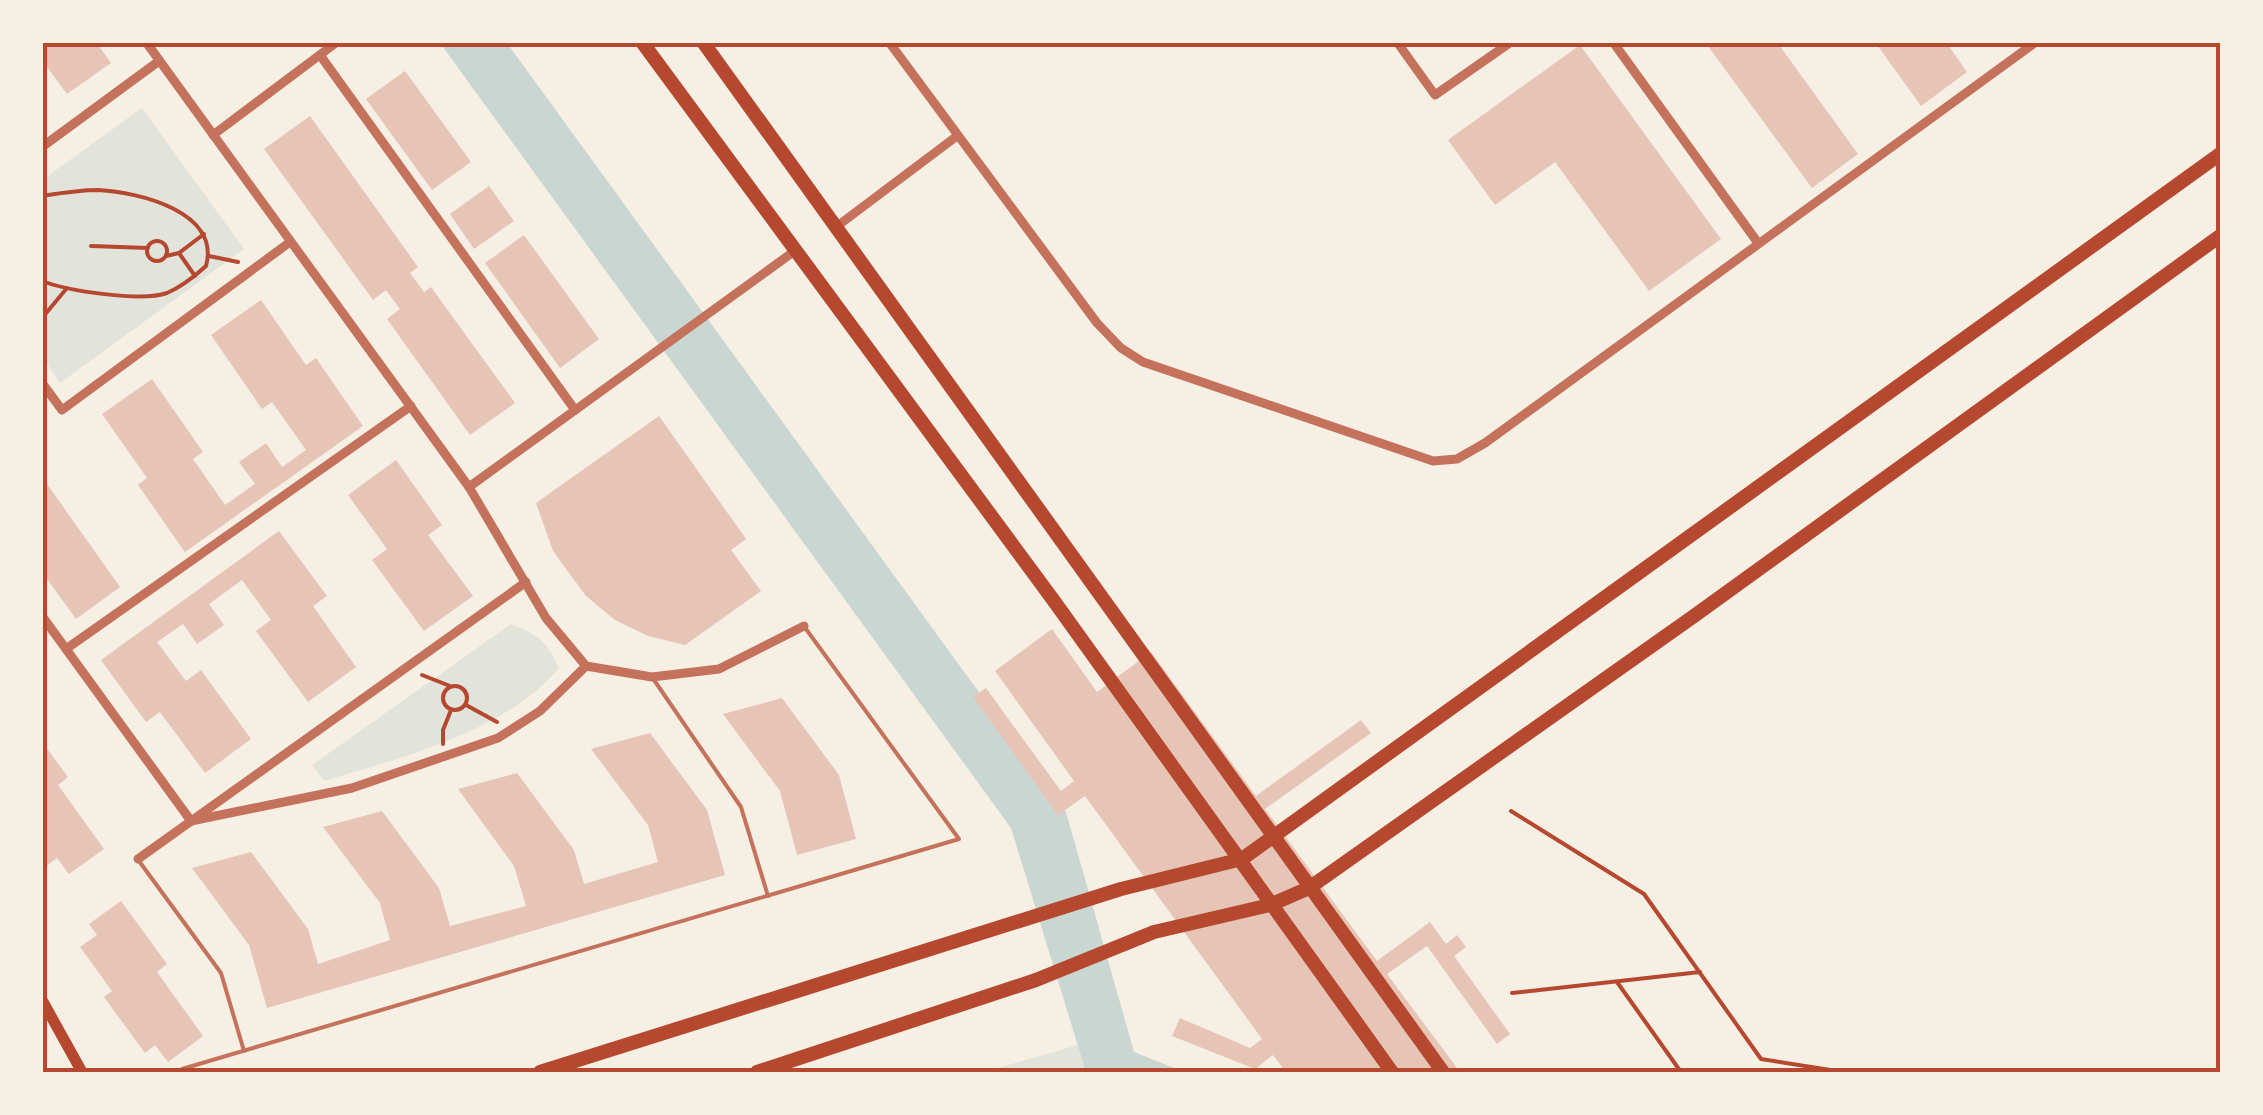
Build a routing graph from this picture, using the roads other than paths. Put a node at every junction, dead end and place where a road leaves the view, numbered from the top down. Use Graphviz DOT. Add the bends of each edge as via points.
graph roads {
  1 [pos="146,42"];
  2 [pos="337,42"];
  3 [pos="642,42"];
  4 [pos="703,42"];
  5 [pos="890,42"];
  6 [pos="1397,42"];
  7 [pos="1511,42"];
  8 [pos="1613,42"];
  9 [pos="2036,42"];
  10 [pos="320,55"];
  11 [pos="159,61"];
  12 [pos="213,135"];
  13 [pos="957,136"];
  14 [pos="42,147"];
  15 [pos="2220,154"];
  16 [pos="836,227"];
  17 [pos="2220,236"];
  18 [pos="290,242"];
  19 [pos="1758,244"];
  20 [pos="796,250"];
  21 [pos="42,383"];
  22 [pos="411,406"];
  23 [pos="574,410"];
  24 [pos="468,487"];
  25 [pos="526,582"];
  26 [pos="42,616"];
  27 [pos="804,626"];
  28 [pos="66,649"];
  29 [pos="586,666"];
  30 [pos="652,677"];
  31 [pos="191,821"];
  32 [pos="1274,838"];
  33 [pos="138,859"];
  34 [pos="1242,859"];
  35 [pos="1308,888"];
  36 [pos="768,896"];
  37 [pos="1270,905"];
  38 [pos="42,1000"];
  39 [pos="244,1051"];
  40 [pos="182,1070"];
  41 [pos="82,1072"];
  42 [pos="540,1072"];
  43 [pos="757,1072"];
  44 [pos="1392,1072"];
  45 [pos="1443,1072"];
  1 -- 11 [label="street"];
  2 -- 10 [label="street"];
  3 -- 20 [label="main road"];
  4 -- 16 [label="main road"];
  5 -- 13 [label="street"];
  6 -- 7 [label="street" via="1435,95"];
  8 -- 19 [label="street"];
  9 -- 19 [label="street"];
  10 -- 12 [label="street"];
  10 -- 23 [label="street"];
  11 -- 12 [label="street"];
  11 -- 14 [label="street"];
  12 -- 18 [label="street"];
  13 -- 16 [label="street"];
  13 -- 19 [label="street" via="1121,348 1143,362 1433,461 1457,459 1486,443"];
  15 -- 32 [label="main road"];
  16 -- 32 [label="main road"];
  17 -- 35 [label="main road"];
  18 -- 21 [label="street" via="62,410"];
  18 -- 22 [label="street"];
  20 -- 23 [label="street"];
  20 -- 34 [label="main road"];
  22 -- 24 [label="street"];
  22 -- 28 [label="street"];
  23 -- 24 [label="street"];
  24 -- 25 [label="street"];
  25 -- 29 [label="street"];
  25 -- 31 [label="street"];
  26 -- 28 [label="street"];
  27 -- 30 [label="street" via="719,669"];
  27 -- 36 [label="lane" via="959,839"];
  28 -- 31 [label="street"];
  29 -- 30 [label="street"];
  29 -- 31 [label="street" via="540,712 498,738 352,788"];
  30 -- 36 [label="lane" via="741,808"];
  31 -- 33 [label="street"];
  32 -- 34 [label="main road"];
  32 -- 35 [label="main road"];
  33 -- 39 [label="lane" via="221,973"];
  34 -- 37 [label="main road"];
  34 -- 42 [label="main road" via="1121,889"];
  35 -- 37 [label="main road"];
  35 -- 45 [label="main road"];
  36 -- 39 [label="lane"];
  37 -- 43 [label="main road" via="1154,932 1036,980"];
  37 -- 44 [label="main road"];
  38 -- 41 [label="main road"];
  39 -- 40 [label="lane"];
}
